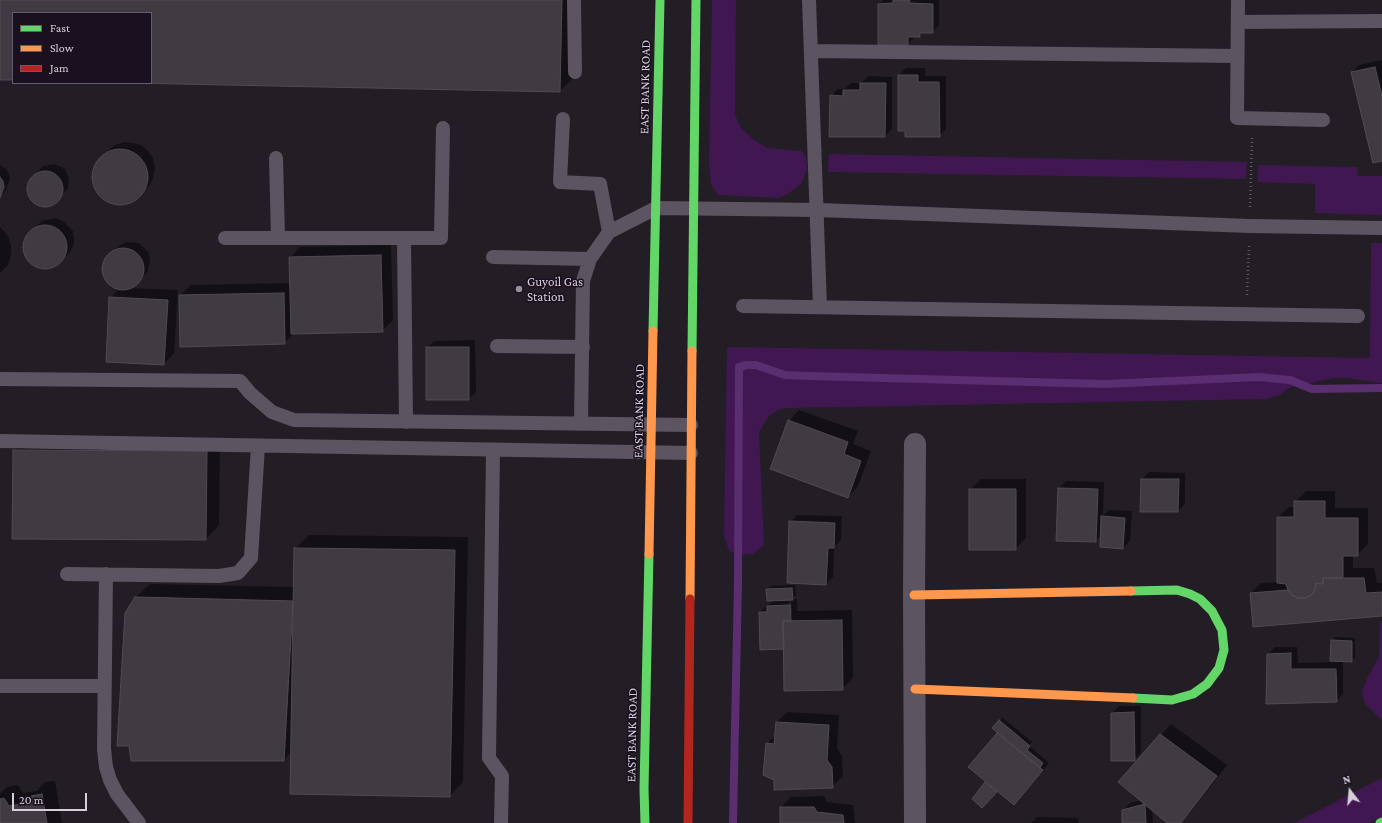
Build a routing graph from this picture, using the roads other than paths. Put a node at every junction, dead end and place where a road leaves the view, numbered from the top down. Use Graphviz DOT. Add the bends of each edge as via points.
graph roads {
  1 [pos="574,0"];
  2 [pos="660,0"];
  3 [pos="696,0"];
  4 [pos="809,0"];
  5 [pos="1238,0"];
  6 [pos="1382,21"];
  7 [pos="1238,22"];
  8 [pos="812,51"];
  9 [pos="1237,56"];
  10 [pos="575,72"];
  11 [pos="563,119"];
  12 [pos="1324,120"];
  13 [pos="443,128"];
  14 [pos="276,158"];
  15 [pos="656,208"];
  16 [pos="693,208"];
  17 [pos="818,210"];
  18 [pos="1382,228"];
  19 [pos="609,232"];
  20 [pos="225,238"];
  21 [pos="278,238"];
  22 [pos="404,239"];
  23 [pos="493,257"];
  24 [pos="590,259"];
  25 [pos="743,306"];
  26 [pos="820,307"];
  27 [pos="1358,316"];
  28 [pos="497,346"];
  29 [pos="583,347"];
  30 [pos="0,379"];
  31 [pos="406,422"];
  32 [pos="581,424"];
  33 [pos="652,425"];
  34 [pos="691,425"];
  35 [pos="0,441"];
  36 [pos="915,444"];
  37 [pos="258,446"];
  38 [pos="493,450"];
  39 [pos="651,452"];
  40 [pos="691,453"];
  41 [pos="67,574"];
  42 [pos="106,574"];
  43 [pos="914,595"];
  44 [pos="0,686"];
  45 [pos="104,686"];
  46 [pos="915,689"];
  47 [pos="139,823"];
  48 [pos="501,823"];
  49 [pos="645,823"];
  50 [pos="688,823"];
  51 [pos="916,823"];
  1 -- 10 [label="lane"];
  2 -- 15 [label="main road, EAST BANK ROAD"];
  3 -- 16 [label="main road"];
  4 -- 8 [label="lane"];
  5 -- 7 [label="lane"];
  6 -- 7 [label="lane"];
  7 -- 9 [label="lane"];
  8 -- 9 [label="lane"];
  8 -- 17 [label="lane"];
  9 -- 12 [label="lane" via="1237,118"];
  11 -- 19 [label="lane" via="560,182 600,184"];
  13 -- 22 [label="lane" via="441,238"];
  14 -- 21 [label="lane"];
  15 -- 16 [label="lane"];
  15 -- 19 [label="lane"];
  15 -- 33 [label="main road, EAST BANK ROAD"];
  16 -- 17 [label="lane"];
  16 -- 34 [label="main road"];
  17 -- 18 [label="lane" via="1250,226"];
  17 -- 26 [label="lane"];
  19 -- 24 [label="lane"];
  20 -- 21 [label="lane"];
  21 -- 22 [label="lane"];
  22 -- 31 [label="lane"];
  23 -- 24 [label="lane"];
  24 -- 29 [label="lane" via="583,281"];
  25 -- 26 [label="lane"];
  26 -- 27 [label="lane"];
  28 -- 29 [label="lane"];
  29 -- 32 [label="lane"];
  30 -- 31 [label="lane" via="240,381 272,412 294,420"];
  31 -- 32 [label="lane"];
  32 -- 33 [label="lane"];
  33 -- 34 [label="lane"];
  33 -- 39 [label="main road, EAST BANK ROAD"];
  34 -- 40 [label="main road"];
  35 -- 37 [label="lane"];
  36 -- 43 [label="street"];
  37 -- 38 [label="lane"];
  37 -- 42 [label="lane" via="251,558 238,573 219,576"];
  38 -- 39 [label="lane"];
  38 -- 48 [label="lane" via="489,758 502,776"];
  39 -- 40 [label="lane"];
  39 -- 49 [label="main road, EAST BANK ROAD"];
  40 -- 50 [label="main road"];
  41 -- 42 [label="lane"];
  42 -- 45 [label="lane"];
  43 -- 46 [label="street"];
  43 -- 46 [label="main road" via="1177,590 1200,599 1212,611 1222,630 1224,650 1219,668 1207,684 1193,694 1172,700"];
  44 -- 45 [label="lane"];
  45 -- 47 [label="lane" via="106,767 117,794"];
  46 -- 51 [label="street"];
}
